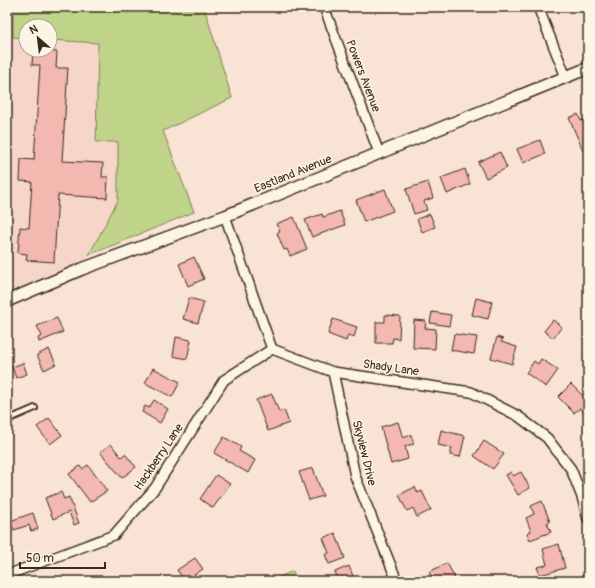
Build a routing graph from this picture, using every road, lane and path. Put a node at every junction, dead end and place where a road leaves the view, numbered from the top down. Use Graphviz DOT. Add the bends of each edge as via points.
graph roads {
  1 [pos="324,7"];
  2 [pos="538,7"];
  3 [pos="588,68"];
  4 [pos="566,77"];
  5 [pos="379,153"];
  6 [pos="225,216"];
  7 [pos="7,301"];
  8 [pos="272,349"];
  9 [pos="334,372"];
  10 [pos="35,408"];
  11 [pos="7,420"];
  12 [pos="588,519"];
  13 [pos="7,575"];
  14 [pos="397,581"];
  1 -- 5 [label="street, Powers Avenue"];
  2 -- 4 [label="street"];
  3 -- 4 [label="street, Eastland Avenue"];
  4 -- 5 [label="street, Eastland Avenue"];
  5 -- 6 [label="street, Eastland Avenue"];
  6 -- 7 [label="street, Eastland Avenue" via="82,269"];
  6 -- 8 [label="street"];
  8 -- 9 [label="street, Shady Lane"];
  8 -- 13 [label="street, Hackberry Lane" via="224,380 155,488 114,535"];
  9 -- 12 [label="street, Shady Lane" via="470,392 518,416 548,438 571,469"];
  9 -- 14 [label="street, Skyview Drive" via="355,476"];
  10 -- 11 [label="lane"];
}
